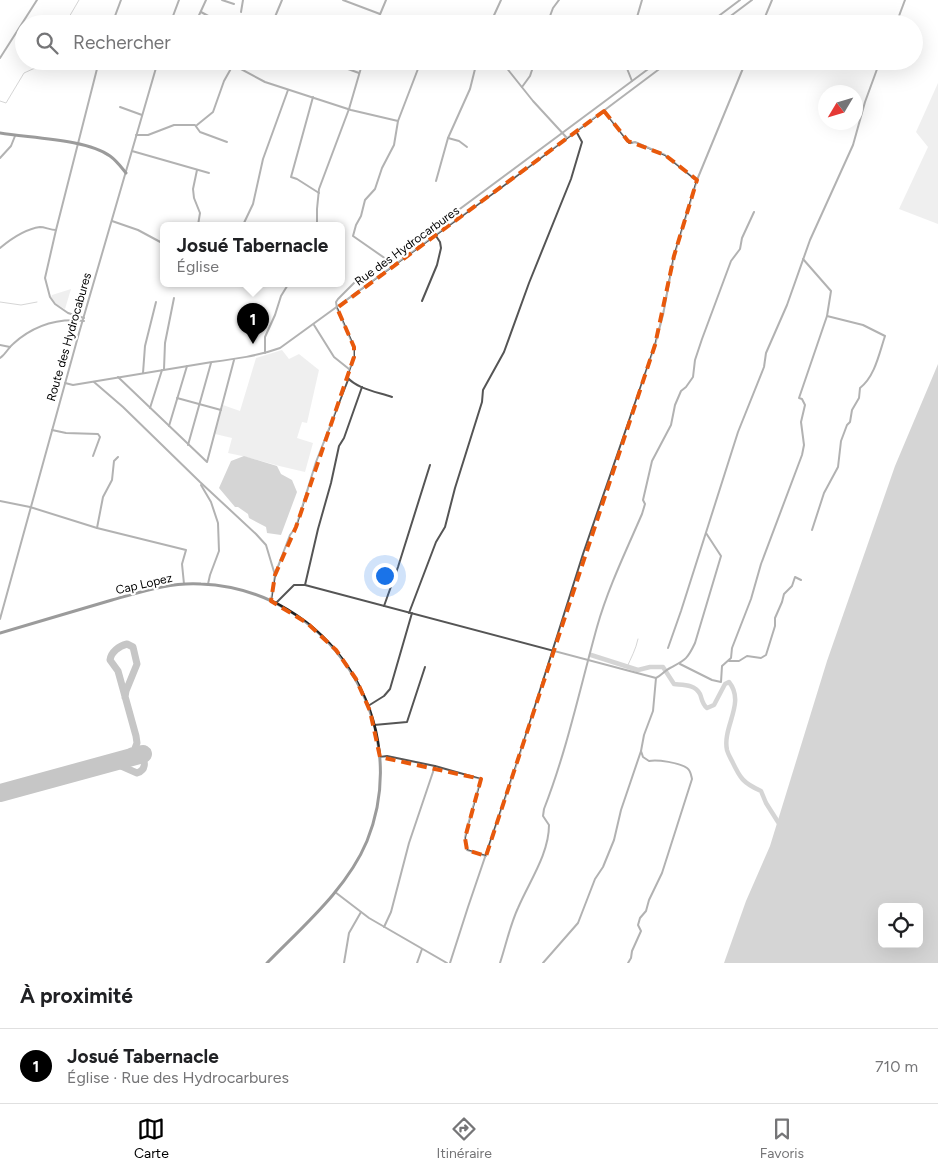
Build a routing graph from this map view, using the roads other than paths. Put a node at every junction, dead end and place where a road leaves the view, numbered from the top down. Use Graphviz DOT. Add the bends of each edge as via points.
graph roads {
  1 [pos="37,0"];
  2 [pos="121,0"];
  3 [pos="179,0"];
  4 [pos="206,0"];
  5 [pos="222,0"];
  6 [pos="243,0"];
  7 [pos="282,0"];
  8 [pos="343,0"];
  9 [pos="386,0"];
  10 [pos="501,0"];
  11 [pos="558,0"];
  12 [pos="642,0"];
  13 [pos="740,0"];
  14 [pos="752,0"];
  15 [pos="772,0"];
  16 [pos="905,0"];
  17 [pos="234,4"];
  18 [pos="201,12"];
  19 [pos="241,12"];
  20 [pos="380,14"];
  21 [pos="27,15"];
  22 [pos="115,15"];
  23 [pos="173,15"];
  24 [pos="200,15"];
  25 [pos="206,15"];
  26 [pos="276,15"];
  27 [pos="494,15"];
  28 [pos="550,15"];
  29 [pos="637,15"];
  30 [pos="720,15"];
  31 [pos="732,15"];
  32 [pos="766,15"];
  33 [pos="899,15"];
  34 [pos="15,34"];
  35 [pos="0,58"];
  36 [pos="96,70"];
  37 [pos="155,70"];
  38 [pos="230,70"];
  39 [pos="242,70"];
  40 [pos="350,70"];
  41 [pos="360,70"];
  42 [pos="418,70"];
  43 [pos="475,70"];
  44 [pos="508,70"];
  45 [pos="532,70"];
  46 [pos="628,70"];
  47 [pos="646,70"];
  48 [pos="658,70"];
  49 [pos="742,70"];
  50 [pos="877,70"];
  51 [pos="359,74"];
  52 [pos="632,81"];
  53 [pos="522,87"];
  54 [pos="288,90"];
  55 [pos="313,97"];
  56 [pos="120,107"];
  57 [pos="349,109"];
  58 [pos="604,111"];
  59 [pos="142,115"];
  60 [pos="398,121"];
  61 [pos="197,125"];
  62 [pos="563,132"];
  63 [pos="576,132"];
  64 [pos="0,133"];
  65 [pos="136,135"];
  66 [pos="16,136"];
  67 [pos="448,138"];
  68 [pos="567,138"];
  69 [pos="227,142"];
  70 [pos="78,145"];
  71 [pos="467,147"];
  72 [pos="132,150"];
  73 [pos="0,158"];
  74 [pos="198,169"];
  75 [pos="126,173"];
  76 [pos="209,173"];
  77 [pos="697,180"];
  78 [pos="436,181"];
  79 [pos="319,193"];
  80 [pos="754,212"];
  81 [pos="453,214"];
  82 [pos="112,221"];
  83 [pos="457,221"];
  84 [pos="198,222"];
  85 [pos="244,222"];
  86 [pos="317,222"];
  87 [pos="56,230"];
  88 [pos="436,235"];
  89 [pos="160,242"];
  90 [pos="0,248"];
  91 [pos="803,259"];
  92 [pos="387,263"];
  93 [pos="287,287"];
  94 [pos="174,298"];
  95 [pos="422,301"];
  96 [pos="156,302"];
  97 [pos="337,308"];
  98 [pos="827,316"];
  99 [pos="84,319"];
  100 [pos="314,325"];
  101 [pos="0,345"];
  102 [pos="10,347"];
  103 [pos="265,354"];
  104 [pos="0,358"];
  105 [pos="234,359"];
  106 [pos="212,362"];
  107 [pos="187,366"];
  108 [pos="348,369"];
  109 [pos="163,370"];
  110 [pos="143,373"];
  111 [pos="118,377"];
  112 [pos="348,380"];
  113 [pos="94,381"];
  114 [pos="65,383"];
  115 [pos="362,387"];
  116 [pos="392,397"];
  117 [pos="177,398"];
  118 [pos="199,403"];
  119 [pos="150,408"];
  120 [pos="221,410"];
  121 [pos="169,426"];
  122 [pos="52,430"];
  123 [pos="188,444"];
  124 [pos="93,456"];
  125 [pos="118,457"];
  126 [pos="430,466"];
  127 [pos="200,482"];
  128 [pos="0,501"];
  129 [pos="30,507"];
  130 [pos="97,528"];
  131 [pos="812,530"];
  132 [pos="706,534"];
  133 [pos="275,575"];
  134 [pos="801,580"];
  135 [pos="184,584"];
  136 [pos="208,584"];
  137 [pos="305,585"];
  138 [pos="271,601"];
  139 [pos="276,603"];
  140 [pos="384,607"];
  141 [pos="72,612"];
  142 [pos="410,613"];
  143 [pos="74,616"];
  144 [pos="0,619"];
  145 [pos="0,633"];
  146 [pos="668,648"];
  147 [pos="552,651"];
  148 [pos="587,660"];
  149 [pos="727,661"];
  150 [pos="680,664"];
  151 [pos="425,667"];
  152 [pos="656,678"];
  153 [pos="368,706"];
  154 [pos="374,725"];
  155 [pos="641,751"];
  156 [pos="380,757"];
  157 [pos="435,766"];
  158 [pos="486,856"];
  159 [pos="335,892"];
  160 [pos="361,912"];
  161 [pos="384,927"];
  162 [pos="422,949"];
  163 [pos="438,958"];
  164 [pos="268,963"];
  165 [pos="344,963"];
  166 [pos="417,963"];
  167 [pos="436,963"];
  168 [pos="449,963"];
  169 [pos="500,963"];
  170 [pos="544,963"];
  171 [pos="628,963"];
  1 -- 21 [label="street"];
  2 -- 22 [label="street"];
  3 -- 23 [label="street"];
  4 -- 18 [label="street"];
  5 -- 17 [label="street"];
  6 -- 19 [label="street"];
  7 -- 26 [label="street"];
  8 -- 20 [label="street"];
  9 -- 20 [label="street"];
  10 -- 27 [label="street"];
  11 -- 28 [label="street"];
  12 -- 29 [label="street"];
  13 -- 30 [label="street"];
  14 -- 31 [label="street"];
  15 -- 32 [label="street"];
  16 -- 33 [label="street"];
  18 -- 24 [label="street"];
  18 -- 25 [label="street"];
  34 -- 35 [label="street"];
  36 -- 70 [label="street"];
  37 -- 59 [label="street, Route des Hydrocabures"];
  38 -- 61 [label="street" via="214,112"];
  39 -- 54 [label="street"];
  40 -- 51 [label="street"];
  41 -- 51 [label="street"];
  42 -- 60 [label="street"];
  43 -- 67 [label="street" via="470,89"];
  44 -- 53 [label="street"];
  45 -- 53 [label="street"];
  46 -- 52 [label="street"];
  47 -- 52 [label="street"];
  48 -- 58 [label="street, Rue des Hydrocarbures"];
  49 -- 77 [label="street"];
  50 -- 91 [label="street" via="853,144"];
  51 -- 57 [label="street"];
  52 -- 62 [label="street"];
  53 -- 62 [label="street"];
  54 -- 55 [label="street"];
  54 -- 85 [label="street"];
  55 -- 57 [label="street"];
  55 -- 79 [label="street" via="291,177"];
  56 -- 59 [label="street"];
  57 -- 60 [label="street"];
  57 -- 79 [label="street"];
  58 -- 63 [label="street, Rue des Hydrocarbures"];
  58 -- 77 [label="street" via="629,143 635,142 665,155"];
  59 -- 65 [label="street, Route des Hydrocabures"];
  60 -- 92 [label="street" via="394,145 375,189 365,200 353,236 386,259"];
  61 -- 65 [label="street" via="174,125 148,135"];
  61 -- 69 [label="street" via="200,132"];
  62 -- 68 [label="street"];
  62 -- 81 [label="street"];
  63 -- 68 [label="street, Rue des Hydrocarbures"];
  63 -- 142 [label="street" via="582,142 571,179 504,352 483,392 445,527 436,542"];
  64 -- 66 [label="street"];
  65 -- 72 [label="street, Route des Hydrocabures"];
  66 -- 70 [label="street"];
  66 -- 73 [label="street"];
  67 -- 71 [label="street"];
  67 -- 78 [label="street"];
  68 -- 83 [label="street, Rue des Hydrocarbures"];
  70 -- 75 [label="street" via="110,156"];
  70 -- 87 [label="street"];
  72 -- 74 [label="street"];
  72 -- 75 [label="street, Route des Hydrocabures"];
  74 -- 76 [label="street"];
  74 -- 84 [label="street" via="193,189 200,213"];
  75 -- 82 [label="street, Route des Hydrocabures"];
  77 -- 147 [label="street" via="674,256 655,345"];
  79 -- 86 [label="street"];
  80 -- 148 [label="street" via="702,339 693,377 680,391 671,425 652,461 643,500 645,504 604,603"];
  81 -- 83 [label="street"];
  81 -- 92 [label="street"];
  82 -- 89 [label="street"];
  82 -- 99 [label="street, Route des Hydrocabures"];
  83 -- 88 [label="street, Rue des Hydrocarbures"];
  87 -- 90 [label="street" via="41,227 26,230"];
  87 -- 99 [label="street" via="46,286 55,304"];
  88 -- 95 [label="street" via="441,248"];
  88 -- 97 [label="street, Rue des Hydrocarbures"];
  91 -- 98 [label="street" via="831,291"];
  91 -- 132 [label="street" via="738,432"];
  92 -- 97 [label="street" via="354,282 336,302"];
  93 -- 103 [label="street" via="264,336"];
  94 -- 109 [label="street"];
  96 -- 110 [label="street" via="145,346"];
  97 -- 100 [label="street, Rue des Hydrocarbures"];
  97 -- 108 [label="street" via="354,347 354,357"];
  98 -- 131 [label="street" via="863,325 885,336 872,373 860,388 841,441 838,467 824,493"];
  98 -- 149 [label="street" via="799,398 805,405 801,422 802,455 761,564 731,658"];
  99 -- 102 [label="street" via="40,326"];
  99 -- 114 [label="street, Route des Hydrocabures"];
  100 -- 103 [label="street, Rue des Hydrocarbures"];
  100 -- 108 [label="street" via="334,357"];
  101 -- 102 [label="street"];
  102 -- 104 [label="street"];
  103 -- 105 [label="street, Rue des Hydrocarbures"];
  105 -- 106 [label="street, Rue des Hydrocarbures"];
  105 -- 120 [label="street"];
  106 -- 107 [label="street, Rue des Hydrocarbures"];
  106 -- 118 [label="street"];
  107 -- 109 [label="street, Rue des Hydrocarbures"];
  107 -- 117 [label="street"];
  108 -- 112 [label="street"];
  109 -- 110 [label="street, Rue des Hydrocarbures"];
  109 -- 119 [label="street"];
  110 -- 111 [label="street, Rue des Hydrocarbures"];
  111 -- 113 [label="street, Rue des Hydrocarbures"];
  111 -- 119 [label="street"];
  112 -- 115 [label="street"];
  112 -- 133 [label="street" via="316,462 296,527"];
  113 -- 114 [label="street, Rue des Hydrocarbures" via="73,385"];
  113 -- 127 [label="street"];
  114 -- 122 [label="street, Route des Hydrocabures"];
  115 -- 116 [label="street"];
  115 -- 137 [label="street" via="339,446"];
  117 -- 118 [label="street"];
  117 -- 121 [label="street"];
  118 -- 120 [label="street"];
  118 -- 123 [label="street"];
  119 -- 121 [label="street"];
  120 -- 123 [label="street" via="206,462"];
  121 -- 123 [label="street"];
  122 -- 124 [label="street" via="98,434 100,437"];
  122 -- 129 [label="street, Route des Hydrocabures"];
  125 -- 130 [label="street" via="114,461 112,480 104,497"];
  126 -- 140 [label="street"];
  127 -- 133 [label="street" via="266,545"];
  127 -- 136 [label="street" via="218,523 219,551"];
  128 -- 129 [label="street"];
  129 -- 130 [label="street"];
  129 -- 144 [label="street, Route des Hydrocabures"];
  130 -- 135 [label="street" via="186,550 182,564"];
  132 -- 146 [label="street"];
  132 -- 150 [label="street" via="721,556 695,643"];
  133 -- 138 [label="street"];
  134 -- 149 [label="street" via="795,577 784,594 766,655"];
  135 -- 136 [label="street, Cap Lopez"];
  135 -- 141 [label="street, Cap Lopez" via="154,588"];
  136 -- 138 [label="street, Cap Lopez" via="242,590"];
  137 -- 139 [label="street" via="294,585"];
  137 -- 140 [label="street"];
  138 -- 139 [label="street, Cap Lopez"];
  139 -- 153 [label="street, Cap Lopez" via="307,623 336,650 356,679"];
  140 -- 142 [label="street"];
  141 -- 143 [label="street"];
  141 -- 145 [label="street, Cap Lopez"];
  142 -- 147 [label="street"];
  142 -- 153 [label="street" via="390,689"];
  147 -- 148 [label="street"];
  147 -- 158 [label="street"];
  148 -- 152 [label="street"];
  148 -- 169 [label="street" via="575,714 544,809 543,816 549,824 547,838 516,912"];
  149 -- 150 [label="street" via="722,666 721,682"];
  150 -- 152 [label="street"];
  151 -- 154 [label="street" via="407,722"];
  152 -- 155 [label="street" via="653,711"];
  153 -- 154 [label="street, Cap Lopez"];
  154 -- 156 [label="street, Cap Lopez"];
  155 -- 170 [label="street" via="614,840 581,917"];
  155 -- 171 [label="street" via="649,761 686,768 692,779 662,873 640,918 638,925 641,931"];
  156 -- 157 [label="street"];
  156 -- 159 [label="street, Cap Lopez" via="379,792 371,829 357,861"];
  157 -- 158 [label="street" via="481,779 465,838 467,850"];
  157 -- 161 [label="street"];
  158 -- 168 [label="street"];
  159 -- 160 [label="street"];
  159 -- 164 [label="street, Cap Lopez"];
  160 -- 161 [label="street"];
  160 -- 165 [label="street" via="348,937"];
  161 -- 162 [label="street"];
  162 -- 163 [label="street"];
  162 -- 166 [label="street"];
  163 -- 167 [label="street"];
  163 -- 168 [label="street"];
}
